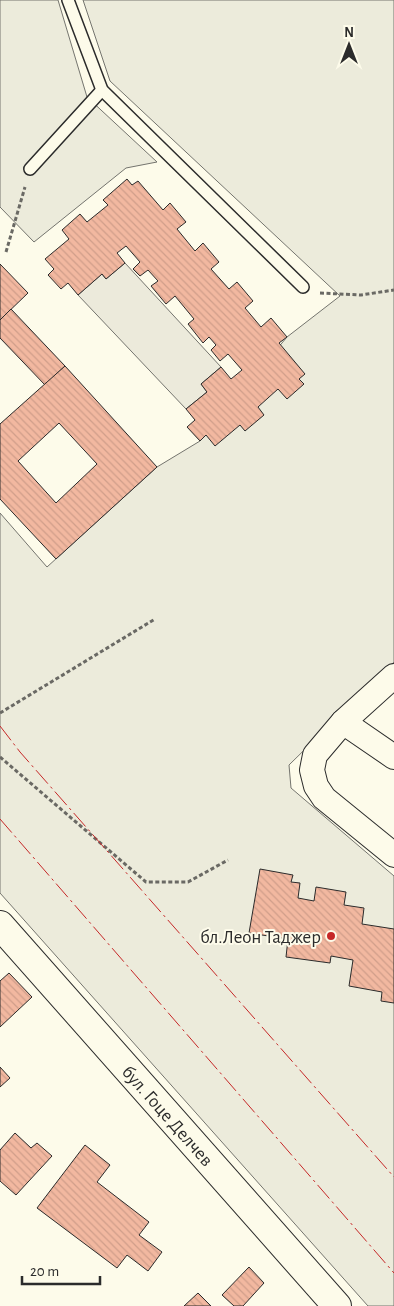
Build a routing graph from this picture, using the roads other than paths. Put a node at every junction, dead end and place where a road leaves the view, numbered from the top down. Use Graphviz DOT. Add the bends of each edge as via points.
graph roads {
  1 [pos="68,0"];
  2 [pos="102,90"];
  3 [pos="30,169"];
  4 [pos="303,287"];
  5 [pos="394,676"];
  6 [pos="343,722"];
  7 [pos="394,758"];
  8 [pos="394,855"];
  9 [pos="0,925"];
  10 [pos="337,1306"];
  1 -- 2 [label="lane"];
  2 -- 3 [label="lane"];
  2 -- 4 [label="lane"];
  5 -- 6 [label="street"];
  6 -- 7 [label="street"];
  6 -- 8 [label="street" via="315,754 312,770 316,786 324,798"];
  9 -- 10 [label="main road, бул. Гоце Делчев"];
}
